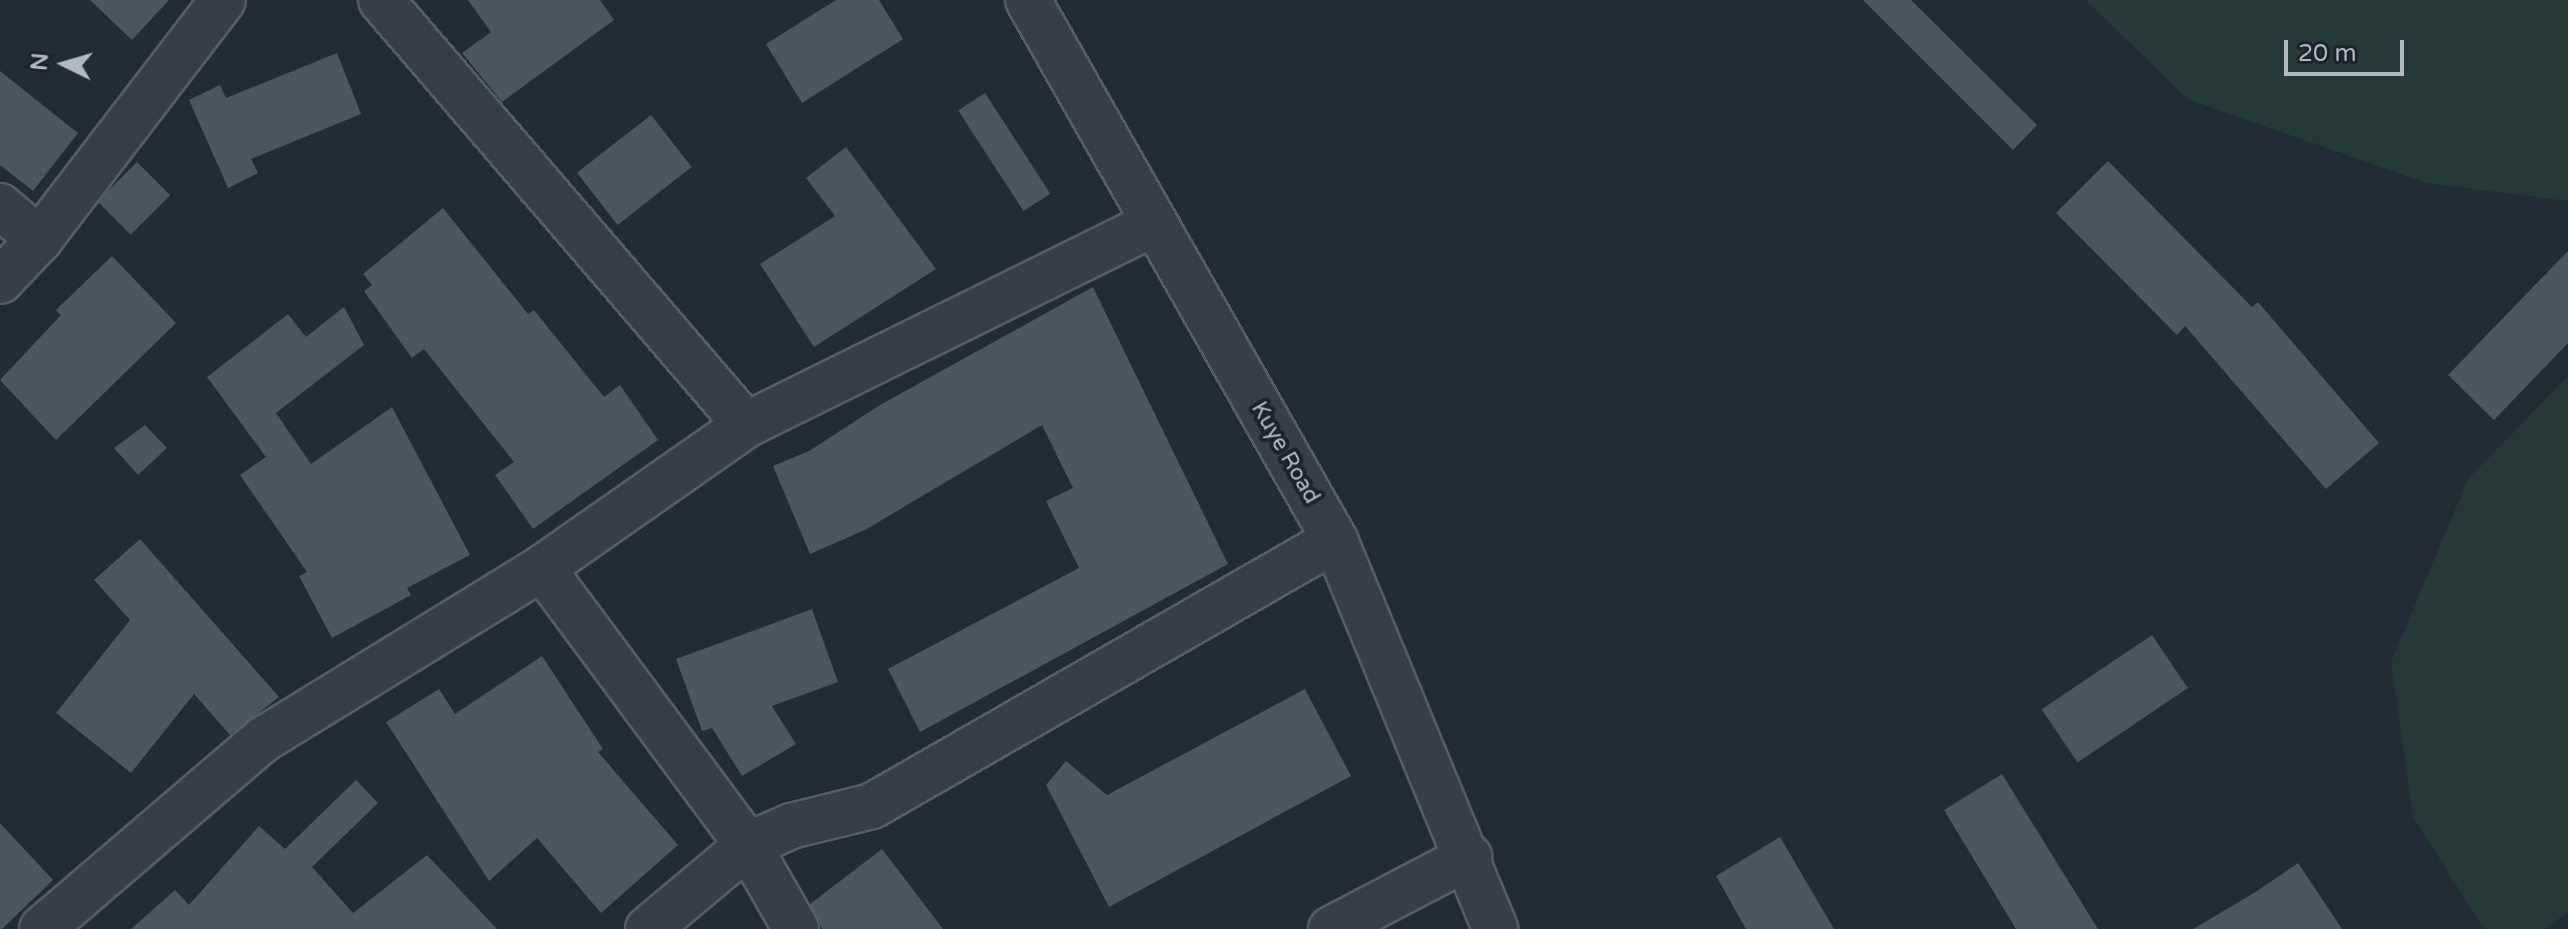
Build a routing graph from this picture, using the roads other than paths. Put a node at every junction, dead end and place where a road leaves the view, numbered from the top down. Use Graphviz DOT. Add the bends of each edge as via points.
graph roads {
  1 [pos="223,0"];
  2 [pos="381,0"];
  3 [pos="1028,0"];
  4 [pos="0,206"];
  5 [pos="1154,223"];
  6 [pos="39,240"];
  7 [pos="0,281"];
  8 [pos="746,425"];
  9 [pos="1335,540"];
  10 [pos="542,568"];
  11 [pos="748,845"];
  12 [pos="1469,857"];
  13 [pos="42,929"];
  14 [pos="648,929"];
  15 [pos="796,929"];
  16 [pos="1331,929"];
  17 [pos="1495,929"];
  1 -- 6 [label="street"];
  2 -- 8 [label="street"];
  3 -- 5 [label="street, Kuye Road"];
  4 -- 6 [label="street"];
  5 -- 8 [label="street"];
  5 -- 9 [label="street, Kuye Road"];
  6 -- 7 [label="street"];
  8 -- 10 [label="street"];
  9 -- 11 [label="street" via="872,806 791,826"];
  9 -- 12 [label="street, Kuye Road"];
  10 -- 11 [label="street"];
  10 -- 13 [label="street" via="264,739"];
  11 -- 14 [label="street"];
  11 -- 15 [label="street"];
  12 -- 16 [label="street"];
  12 -- 17 [label="street, Kuye Road"];
}
